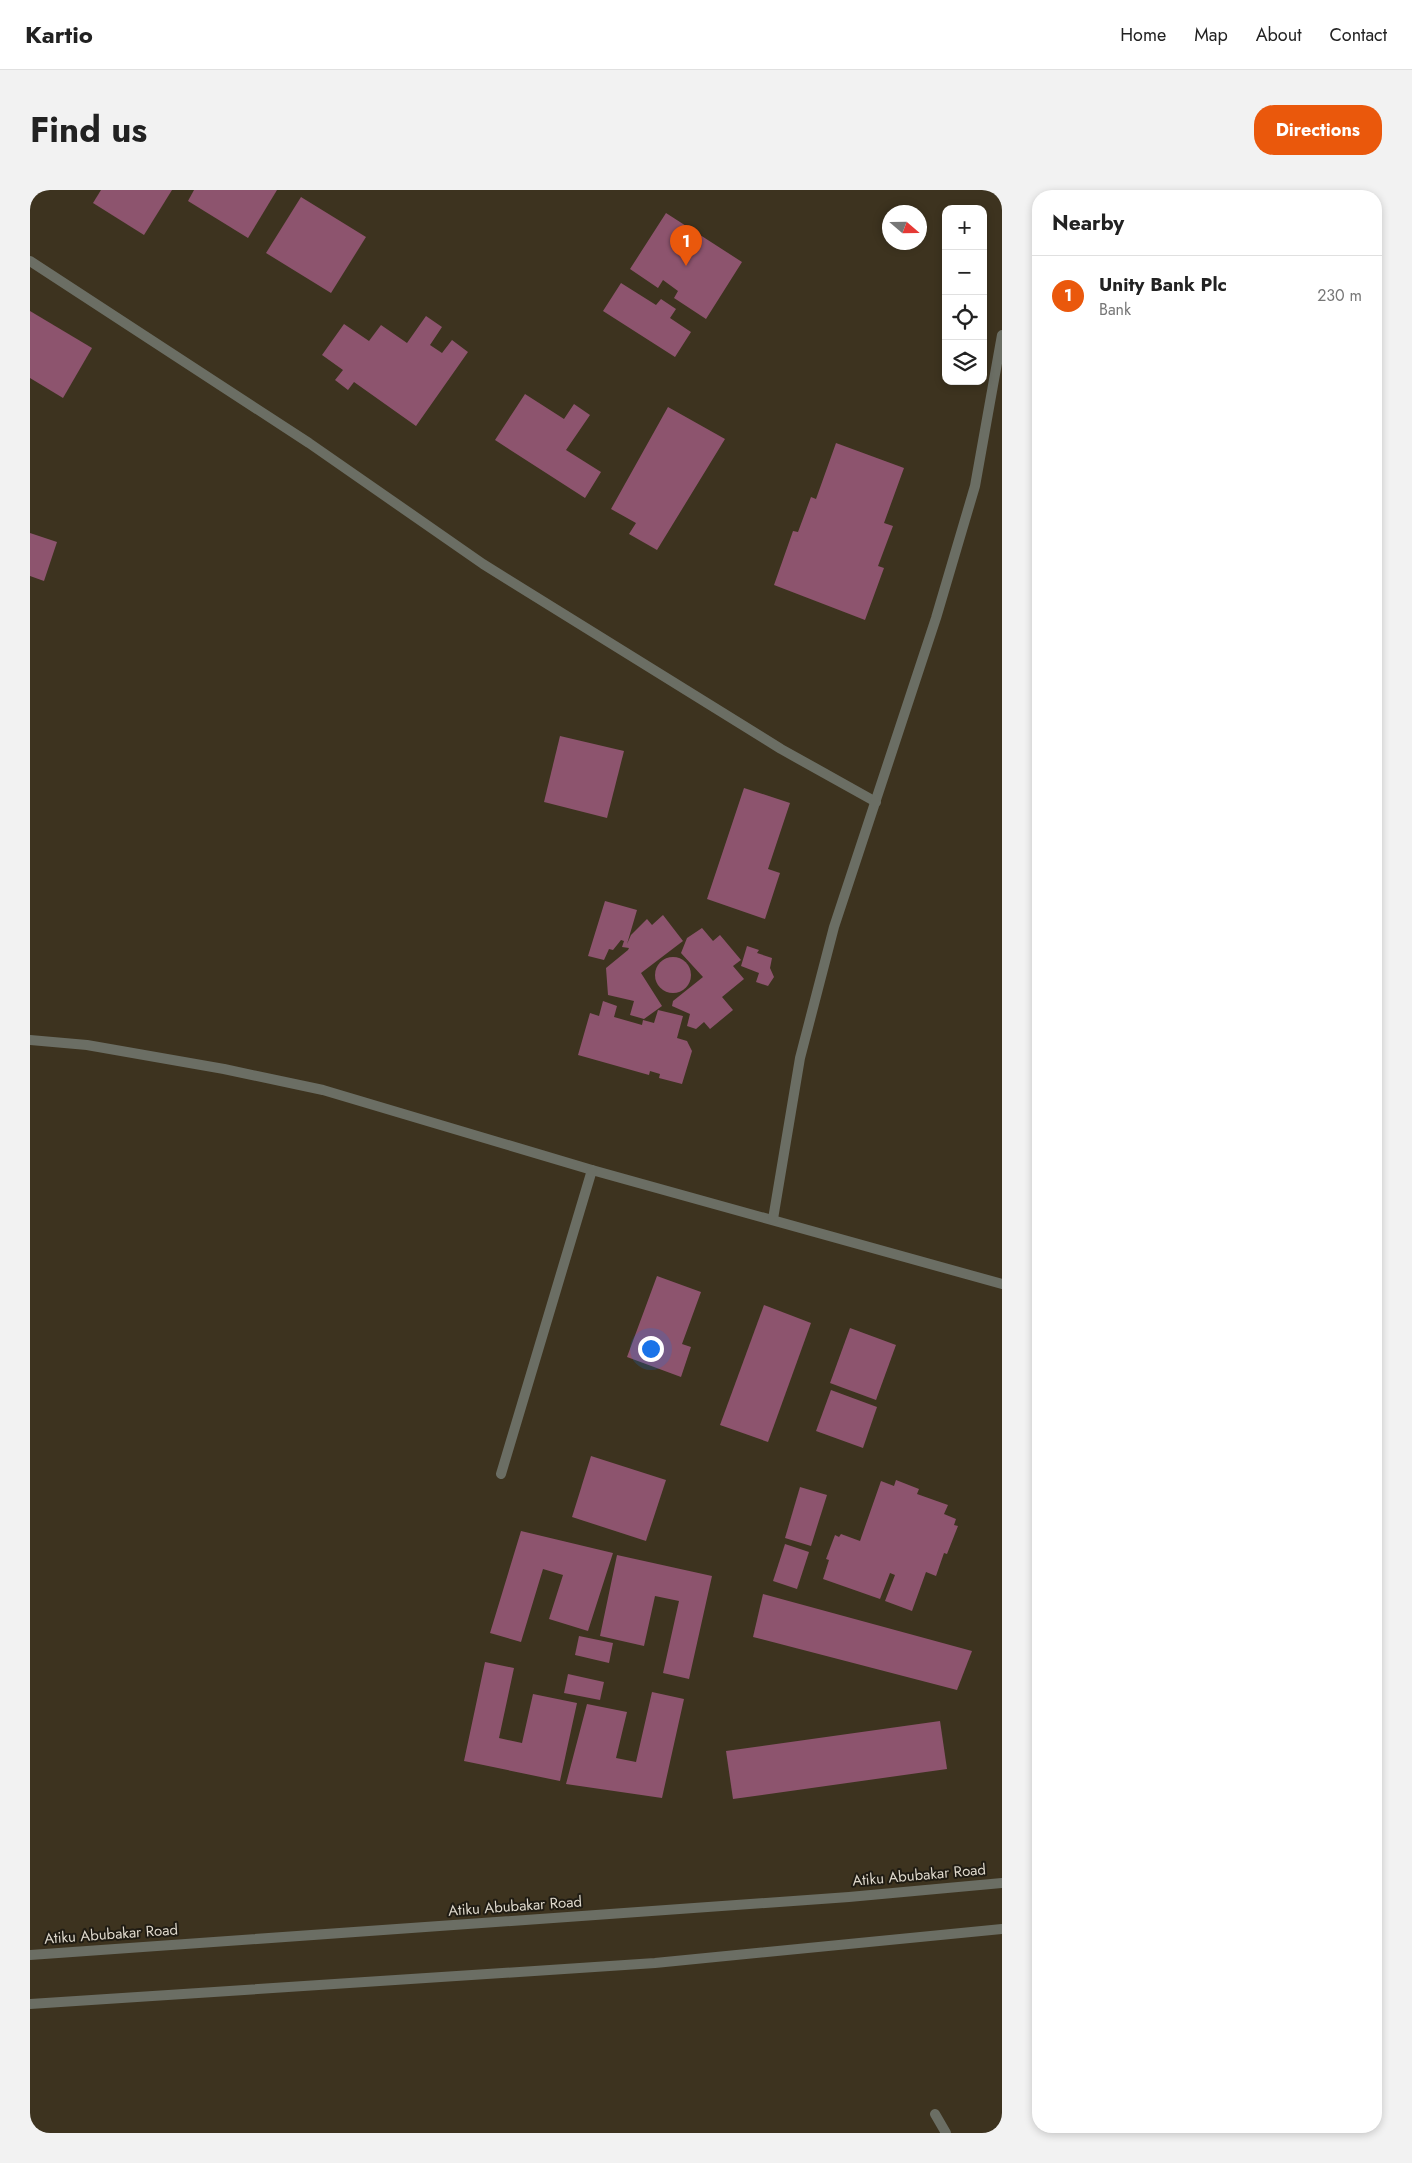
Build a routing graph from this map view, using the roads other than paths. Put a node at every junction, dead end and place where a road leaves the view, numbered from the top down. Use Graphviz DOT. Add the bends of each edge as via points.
graph roads {
  1 [pos="997,190"];
  2 [pos="1002,194"];
  3 [pos="30,261"];
  4 [pos="1002,335"];
  5 [pos="876,802"];
  6 [pos="30,1040"];
  7 [pos="592,1170"];
  8 [pos="773,1219"];
  9 [pos="1002,1284"];
  10 [pos="501,1474"];
  11 [pos="1002,1883"];
  12 [pos="1002,1929"];
  13 [pos="30,1954"];
  14 [pos="30,2004"];
  15 [pos="935,2114"];
  16 [pos="946,2133"];
  1 -- 2 [label="street"];
  3 -- 5 [label="street" via="309,443 483,564 781,749"];
  4 -- 5 [label="street" via="975,486"];
  5 -- 8 [label="street" via="834,927 800,1058"];
  6 -- 7 [label="street" via="96,1047 323,1090"];
  7 -- 8 [label="street"];
  7 -- 10 [label="street"];
  8 -- 9 [label="street"];
  11 -- 13 [label="street, Atiku Abubakar Road" via="820,1899"];
  12 -- 14 [label="street" via="655,1962"];
  15 -- 16 [label="street"];
}
